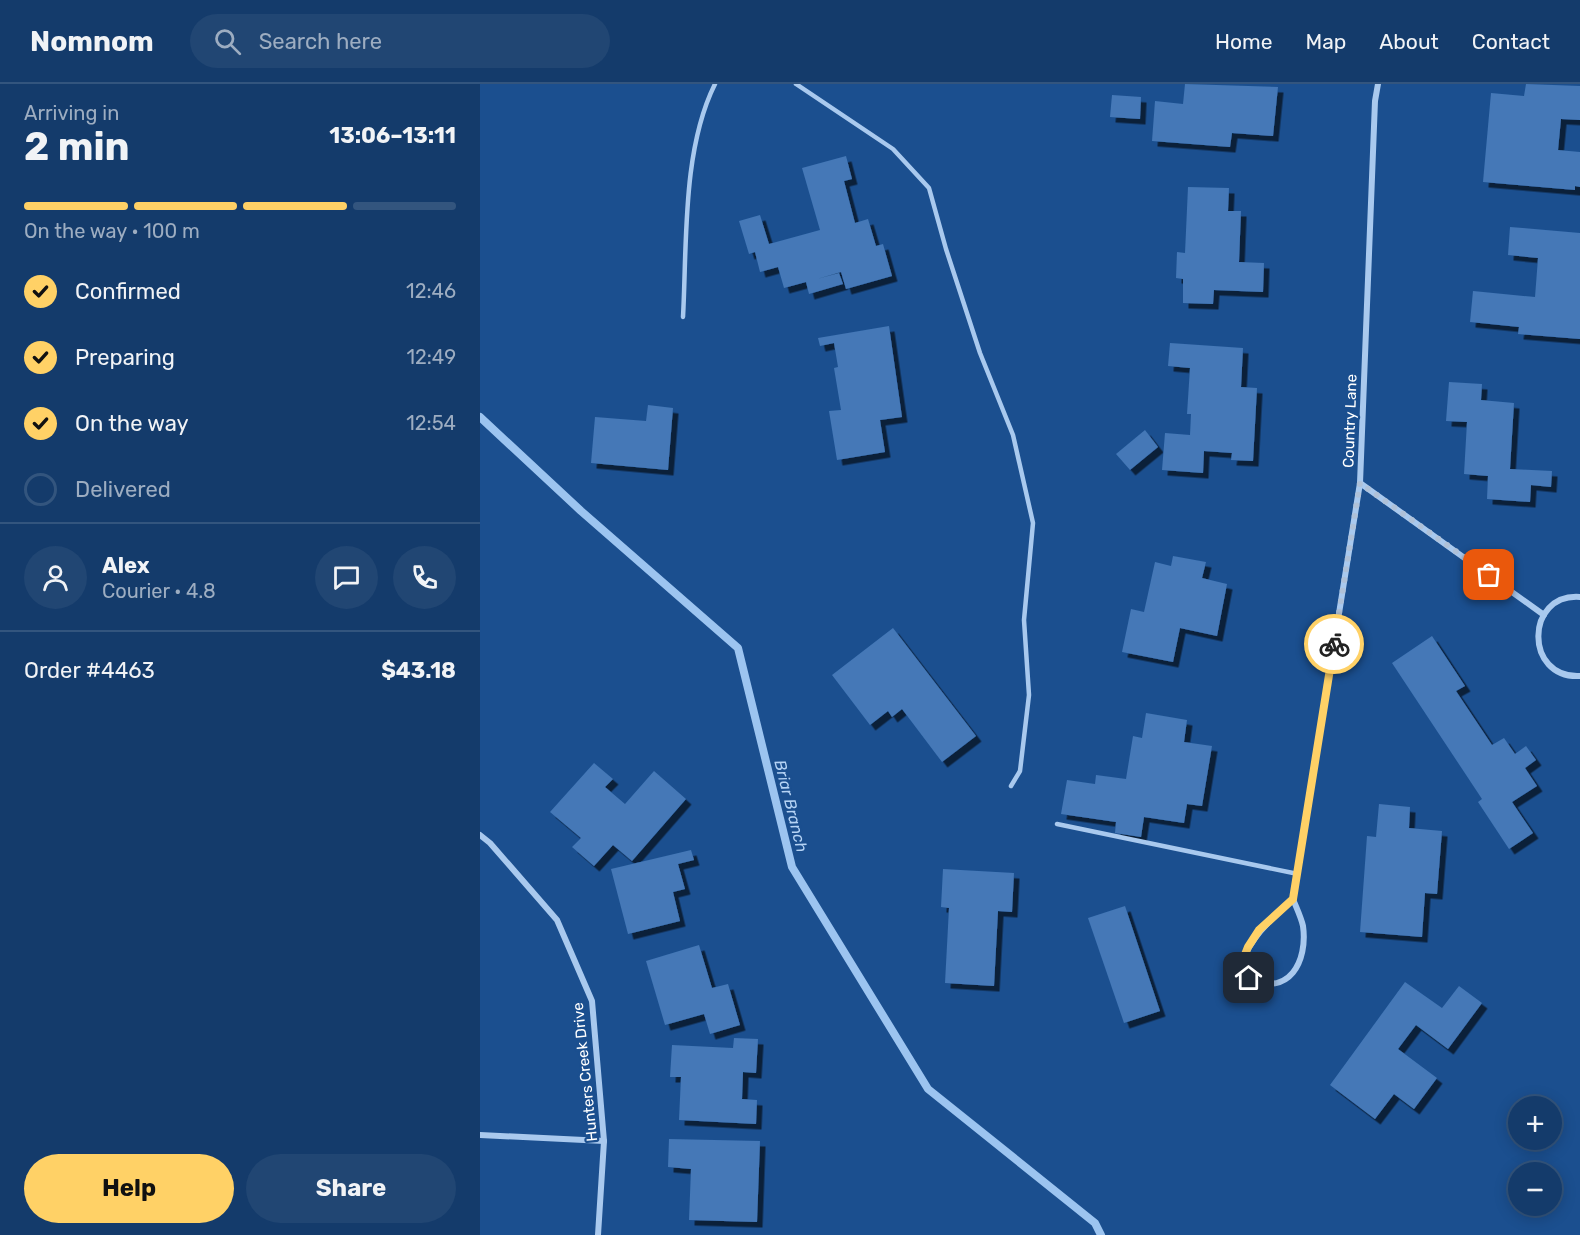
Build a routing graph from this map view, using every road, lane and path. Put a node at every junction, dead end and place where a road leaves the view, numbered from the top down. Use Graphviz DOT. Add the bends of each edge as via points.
graph roads {
  1 [pos="715,84"];
  2 [pos="796,84"];
  3 [pos="1378,84"];
  4 [pos="683,317"];
  5 [pos="1360,483"];
  6 [pos="1580,597"];
  7 [pos="1544,615"];
  8 [pos="1580,676"];
  9 [pos="1011,786"];
  10 [pos="1057,824"];
  11 [pos="480,835"];
  12 [pos="1298,874"];
  13 [pos="1293,899"];
  14 [pos="480,1135"];
  15 [pos="604,1141"];
  16 [pos="598,1235"];
  1 -- 4 [label="lane" via="693,152"];
  2 -- 9 [label="lane" via="893,149 929,188 980,353 1013,435 1033,523 1024,620 1029,695 1020,771"];
  3 -- 5 [label="street, Country Lane"];
  5 -- 7 [label="street"];
  5 -- 12 [label="street, Country Lane"];
  6 -- 7 [label="street" via="1563,599"];
  7 -- 8 [label="street" via="1538,633 1541,653 1560,672"];
  10 -- 12 [label="lane"];
  11 -- 15 [label="street, Hunters Creek Drive" via="557,920 592,1001"];
  12 -- 13 [label="street, Country Lane"];
  13 -- 13 [label="street, Country Lane" via="1259,930 1242,962 1249,978 1261,984 1286,980 1296,971 1303,951 1302,925"];
  14 -- 15 [label="street"];
  15 -- 16 [label="street, Hunters Creek Drive"];
}
